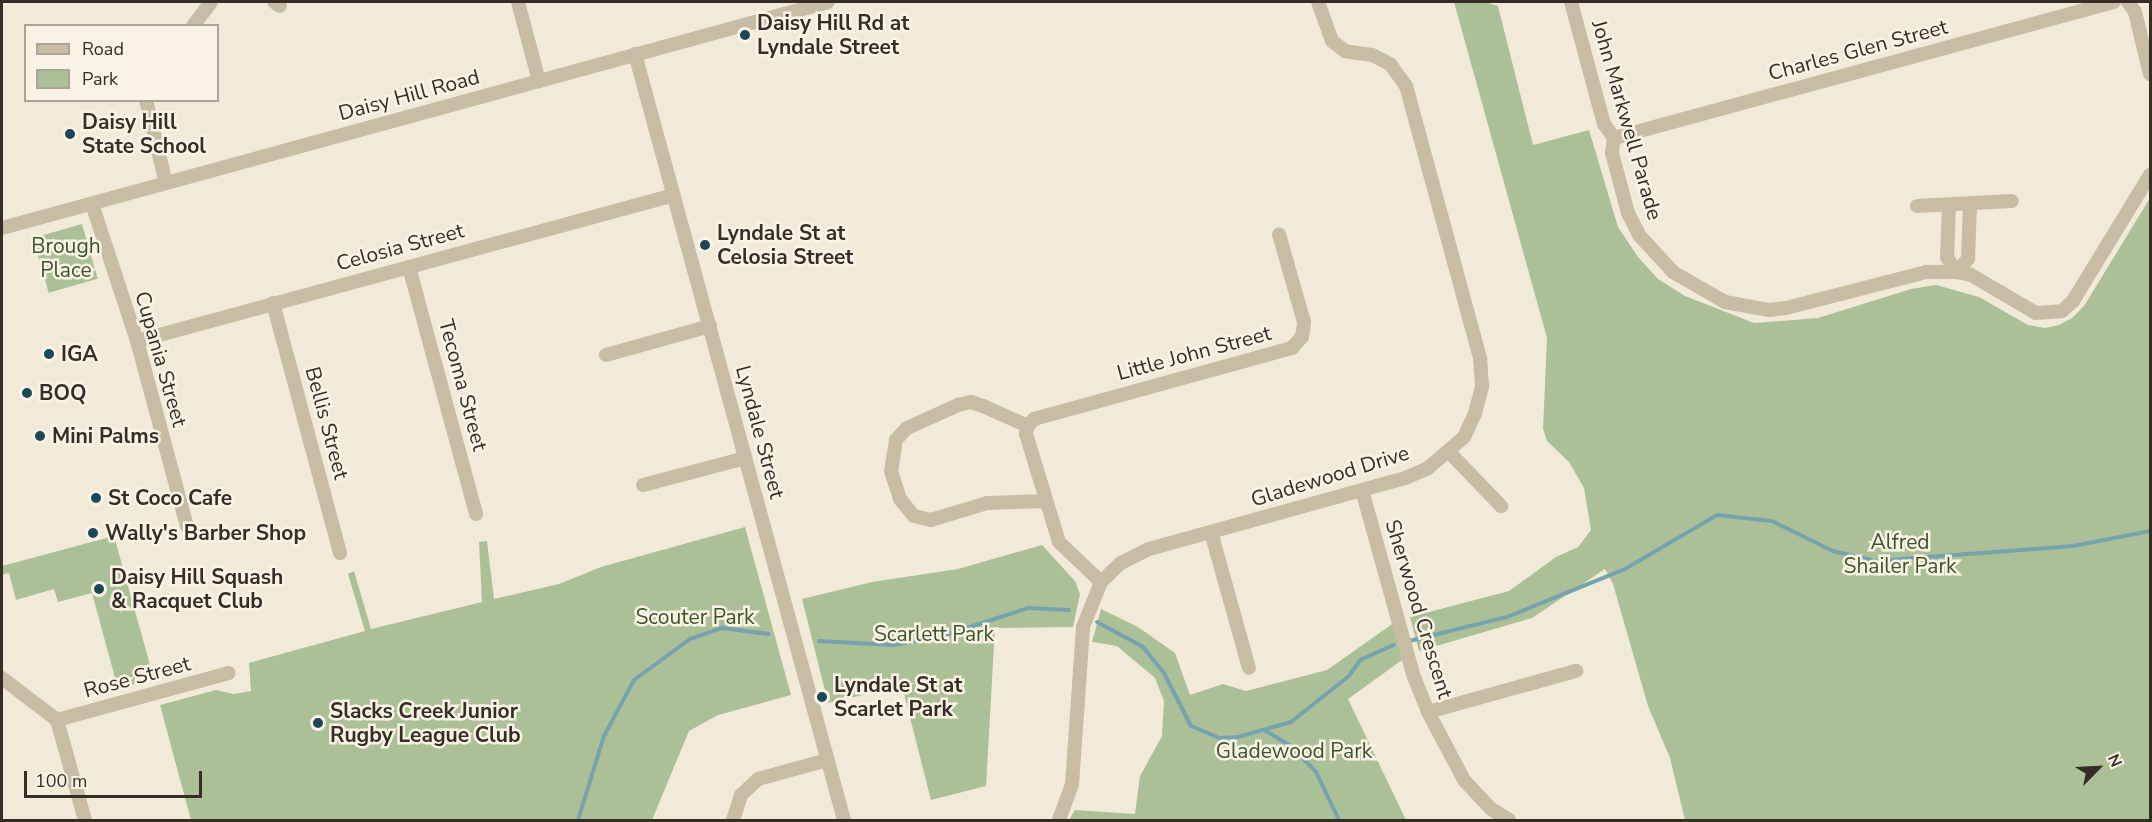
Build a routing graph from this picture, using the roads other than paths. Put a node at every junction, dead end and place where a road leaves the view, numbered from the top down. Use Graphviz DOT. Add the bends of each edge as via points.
graph roads {
  1 [pos="211,2"];
  2 [pos="518,2"];
  3 [pos="828,2"];
  4 [pos="1317,2"];
  5 [pos="1571,2"];
  6 [pos="2114,2"];
  7 [pos="2128,2"];
  8 [pos="194,24"];
  9 [pos="635,54"];
  10 [pos="2151,74"];
  11 [pos="539,81"];
  12 [pos="146,102"];
  13 [pos="1614,138"];
  14 [pos="2151,175"];
  15 [pos="166,183"];
  16 [pos="674,195"];
  17 [pos="2012,201"];
  18 [pos="92,204"];
  19 [pos="1970,205"];
  20 [pos="1917,206"];
  21 [pos="1949,206"];
  22 [pos="2,228"];
  23 [pos="1279,234"];
  24 [pos="409,267"];
  25 [pos="1956,272"];
  26 [pos="273,303"];
  27 [pos="710,326"];
  28 [pos="137,341"];
  29 [pos="606,355"];
  30 [pos="1028,426"];
  31 [pos="1450,453"];
  32 [pos="746,458"];
  33 [pos="643,485"];
  34 [pos="1362,490"];
  35 [pos="1045,501"];
  36 [pos="1501,506"];
  37 [pos="476,514"];
  38 [pos="187,526"];
  39 [pos="1211,532"];
  40 [pos="340,553"];
  41 [pos="1101,582"];
  42 [pos="1249,668"];
  43 [pos="1576,671"];
  44 [pos="229,673"];
  45 [pos="2,678"];
  46 [pos="1428,712"];
  47 [pos="57,720"];
  48 [pos="827,760"];
  49 [pos="85,820"];
  50 [pos="733,820"];
  51 [pos="844,820"];
  52 [pos="1059,820"];
  53 [pos="1509,820"];
  1 -- 8 [label="street"];
  2 -- 11 [label="street"];
  3 -- 9 [label="street, Daisy Hill Road"];
  4 -- 31 [label="street, Gladewood Drive" via="1332,41 1345,51 1372,55 1389,64 1406,86 1480,358 1482,386 1475,413 1464,437"];
  5 -- 13 [label="street, John Markwell Parade" via="1604,124"];
  6 -- 13 [label="street, Charles Glen Street"];
  7 -- 10 [label="street"];
  9 -- 11 [label="street, Daisy Hill Road"];
  9 -- 16 [label="street, Lyndale Street"];
  11 -- 15 [label="street, Daisy Hill Road"];
  12 -- 15 [label="street"];
  13 -- 25 [label="street, John Markwell Parade" via="1612,153 1628,213 1644,242 1673,272 1725,302 1769,310 1786,308 1926,272"];
  14 -- 25 [label="street, John Markwell Parade" via="2073,301 2062,311 2036,313 1971,275"];
  15 -- 18 [label="street, Daisy Hill Road"];
  16 -- 24 [label="street, Celosia Street"];
  16 -- 27 [label="street, Lyndale Street"];
  17 -- 19 [label="street"];
  18 -- 22 [label="street, Daisy Hill Road"];
  18 -- 28 [label="street, Cupania Street"];
  19 -- 21 [label="street"];
  19 -- 25 [label="street" via="1968,259"];
  20 -- 21 [label="street"];
  21 -- 25 [label="street" via="1947,257"];
  23 -- 30 [label="street, Little John Street" via="1304,322 1302,337 1292,348 1034,418"];
  24 -- 26 [label="street, Celosia Street"];
  24 -- 37 [label="street, Tecoma Street"];
  26 -- 28 [label="street, Celosia Street"];
  26 -- 40 [label="street, Bellis Street"];
  27 -- 29 [label="street"];
  27 -- 32 [label="street, Lyndale Street"];
  28 -- 38 [label="street, Cupania Street"];
  30 -- 35 [label="street" via="1026,434"];
  30 -- 35 [label="street" via="983,405 958,405 907,428 896,440 891,471 900,499 914,516 931,520 987,503"];
  31 -- 34 [label="street, Gladewood Drive" via="1405,478"];
  31 -- 36 [label="street"];
  32 -- 33 [label="street"];
  32 -- 48 [label="street, Lyndale Street"];
  34 -- 39 [label="street, Gladewood Drive"];
  34 -- 46 [label="street, Sherwood Crescent" via="1414,677"];
  35 -- 41 [label="street" via="1059,542"];
  39 -- 41 [label="street, Gladewood Drive" via="1149,549 1121,563"];
  39 -- 42 [label="street"];
  41 -- 52 [label="street, Gladewood Drive" via="1083,627 1072,785"];
  43 -- 46 [label="street"];
  44 -- 47 [label="street, Rose Street"];
  45 -- 47 [label="street"];
  46 -- 53 [label="street, Sherwood Crescent" via="1464,780 1491,809"];
  47 -- 49 [label="street"];
  48 -- 50 [label="street" via="758,779 741,795"];
  48 -- 51 [label="street, Lyndale Street"];
}
